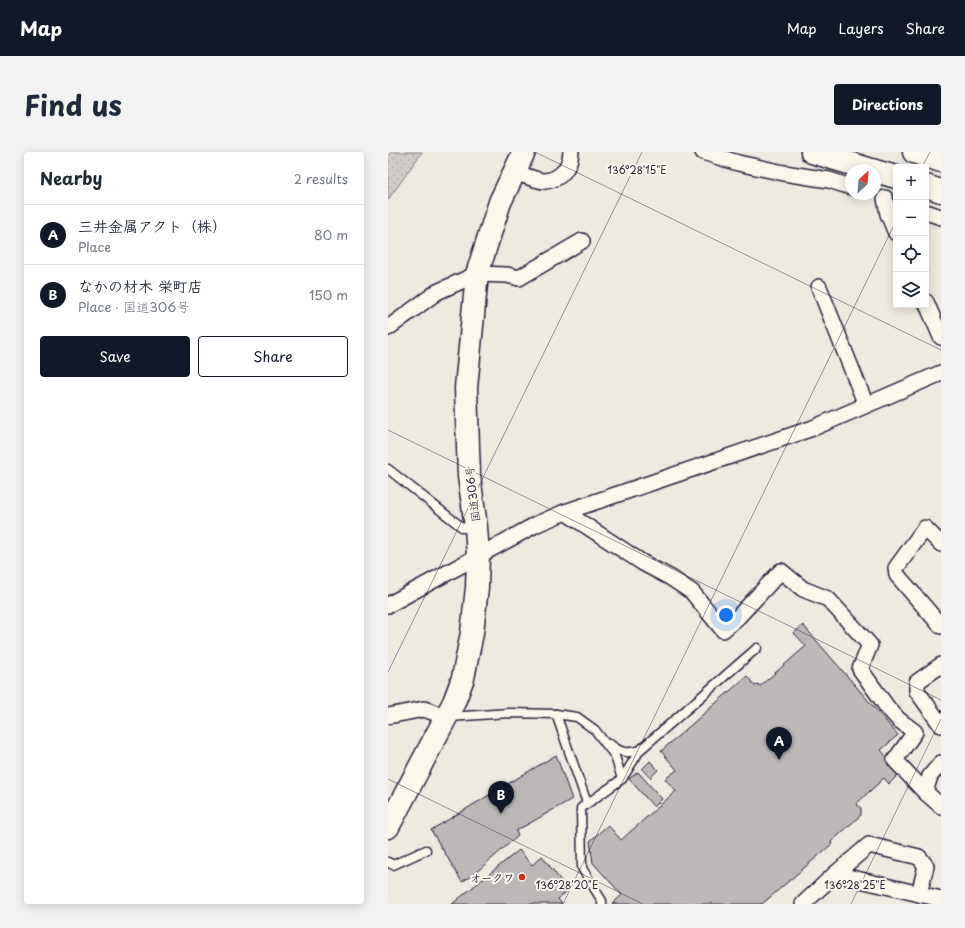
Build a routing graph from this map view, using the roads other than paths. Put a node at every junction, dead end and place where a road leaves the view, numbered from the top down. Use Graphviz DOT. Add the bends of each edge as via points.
graph roads {
  1 [pos="524,152"];
  2 [pos="571,152"];
  3 [pos="703,152"];
  4 [pos="812,152"];
  5 [pos="914,152"];
  6 [pos="941,161"];
  7 [pos="853,164"];
  8 [pos="514,172"];
  9 [pos="881,172"];
  10 [pos="893,176"];
  11 [pos="845,185"];
  12 [pos="929,187"];
  13 [pos="941,191"];
  14 [pos="885,198"];
  15 [pos="929,213"];
  16 [pos="941,217"];
  17 [pos="893,226"];
  18 [pos="582,241"];
  19 [pos="477,274"];
  20 [pos="819,287"];
  21 [pos="929,308"];
  22 [pos="388,328"];
  23 [pos="941,337"];
  24 [pos="941,373"];
  25 [pos="866,405"];
  26 [pos="388,469"];
  27 [pos="564,512"];
  28 [pos="476,526"];
  29 [pos="941,544"];
  30 [pos="478,556"];
  31 [pos="391,598"];
  32 [pos="941,623"];
  33 [pos="757,648"];
  34 [pos="941,665"];
  35 [pos="556,714"];
  36 [pos="388,716"];
  37 [pos="446,717"];
  38 [pos="941,725"];
  39 [pos="594,730"];
  40 [pos="640,750"];
  41 [pos="941,763"];
  42 [pos="622,779"];
  43 [pos="925,792"];
  44 [pos="587,804"];
  45 [pos="941,806"];
  46 [pos="388,827"];
  47 [pos="426,850"];
  48 [pos="388,862"];
  49 [pos="835,874"];
  50 [pos="919,894"];
  51 [pos="941,899"];
  52 [pos="602,904"];
  53 [pos="803,904"];
  1 -- 8 [label="highway, 国道306号"];
  2 -- 8 [label="street" via="571,160 566,170 558,177 543,181"];
  3 -- 11 [label="street" via="784,173 830,180"];
  4 -- 7 [label="highway"];
  5 -- 6 [label="highway"];
  8 -- 19 [label="highway, 国道306号" via="500,202"];
  9 -- 10 [label="highway"];
  12 -- 13 [label="highway"];
  14 -- 17 [label="street"];
  15 -- 16 [label="street"];
  18 -- 19 [label="street" via="519,278"];
  19 -- 22 [label="street" via="438,292"];
  19 -- 28 [label="highway, 国道306号" via="466,388 469,476"];
  20 -- 25 [label="street"];
  21 -- 23 [label="street"];
  24 -- 25 [label="street"];
  25 -- 27 [label="street" via="813,428"];
  26 -- 28 [label="lane" via="463,528"];
  27 -- 30 [label="street"];
  27 -- 43 [label="street" via="692,592 723,630 781,571 803,589 828,599 870,645 860,669 887,707 915,732 895,760"];
  28 -- 30 [label="highway, 国道306号"];
  29 -- 32 [label="street" via="925,528 896,568 897,575"];
  30 -- 31 [label="street"];
  30 -- 37 [label="highway, 国道306号" via="472,633 462,678"];
  33 -- 40 [label="lane"];
  34 -- 38 [label="street" via="917,682 917,691"];
  35 -- 37 [label="lane" via="509,712"];
  35 -- 39 [label="lane" via="577,717"];
  35 -- 44 [label="lane"];
  36 -- 37 [label="street" via="424,709"];
  37 -- 46 [label="highway, 国道306号"];
  39 -- 40 [label="lane" via="617,750 630,753"];
  39 -- 42 [label="lane" via="615,756"];
  40 -- 42 [label="lane"];
  41 -- 43 [label="street" via="930,776"];
  42 -- 44 [label="lane"];
  43 -- 45 [label="street"];
  44 -- 52 [label="lane" via="581,808 582,868"];
  47 -- 48 [label="lane" via="393,865"];
  49 -- 50 [label="street"];
  49 -- 50 [label="street" via="870,845 920,858 926,866"];
  49 -- 53 [label="street"];
  50 -- 51 [label="street"];
}
